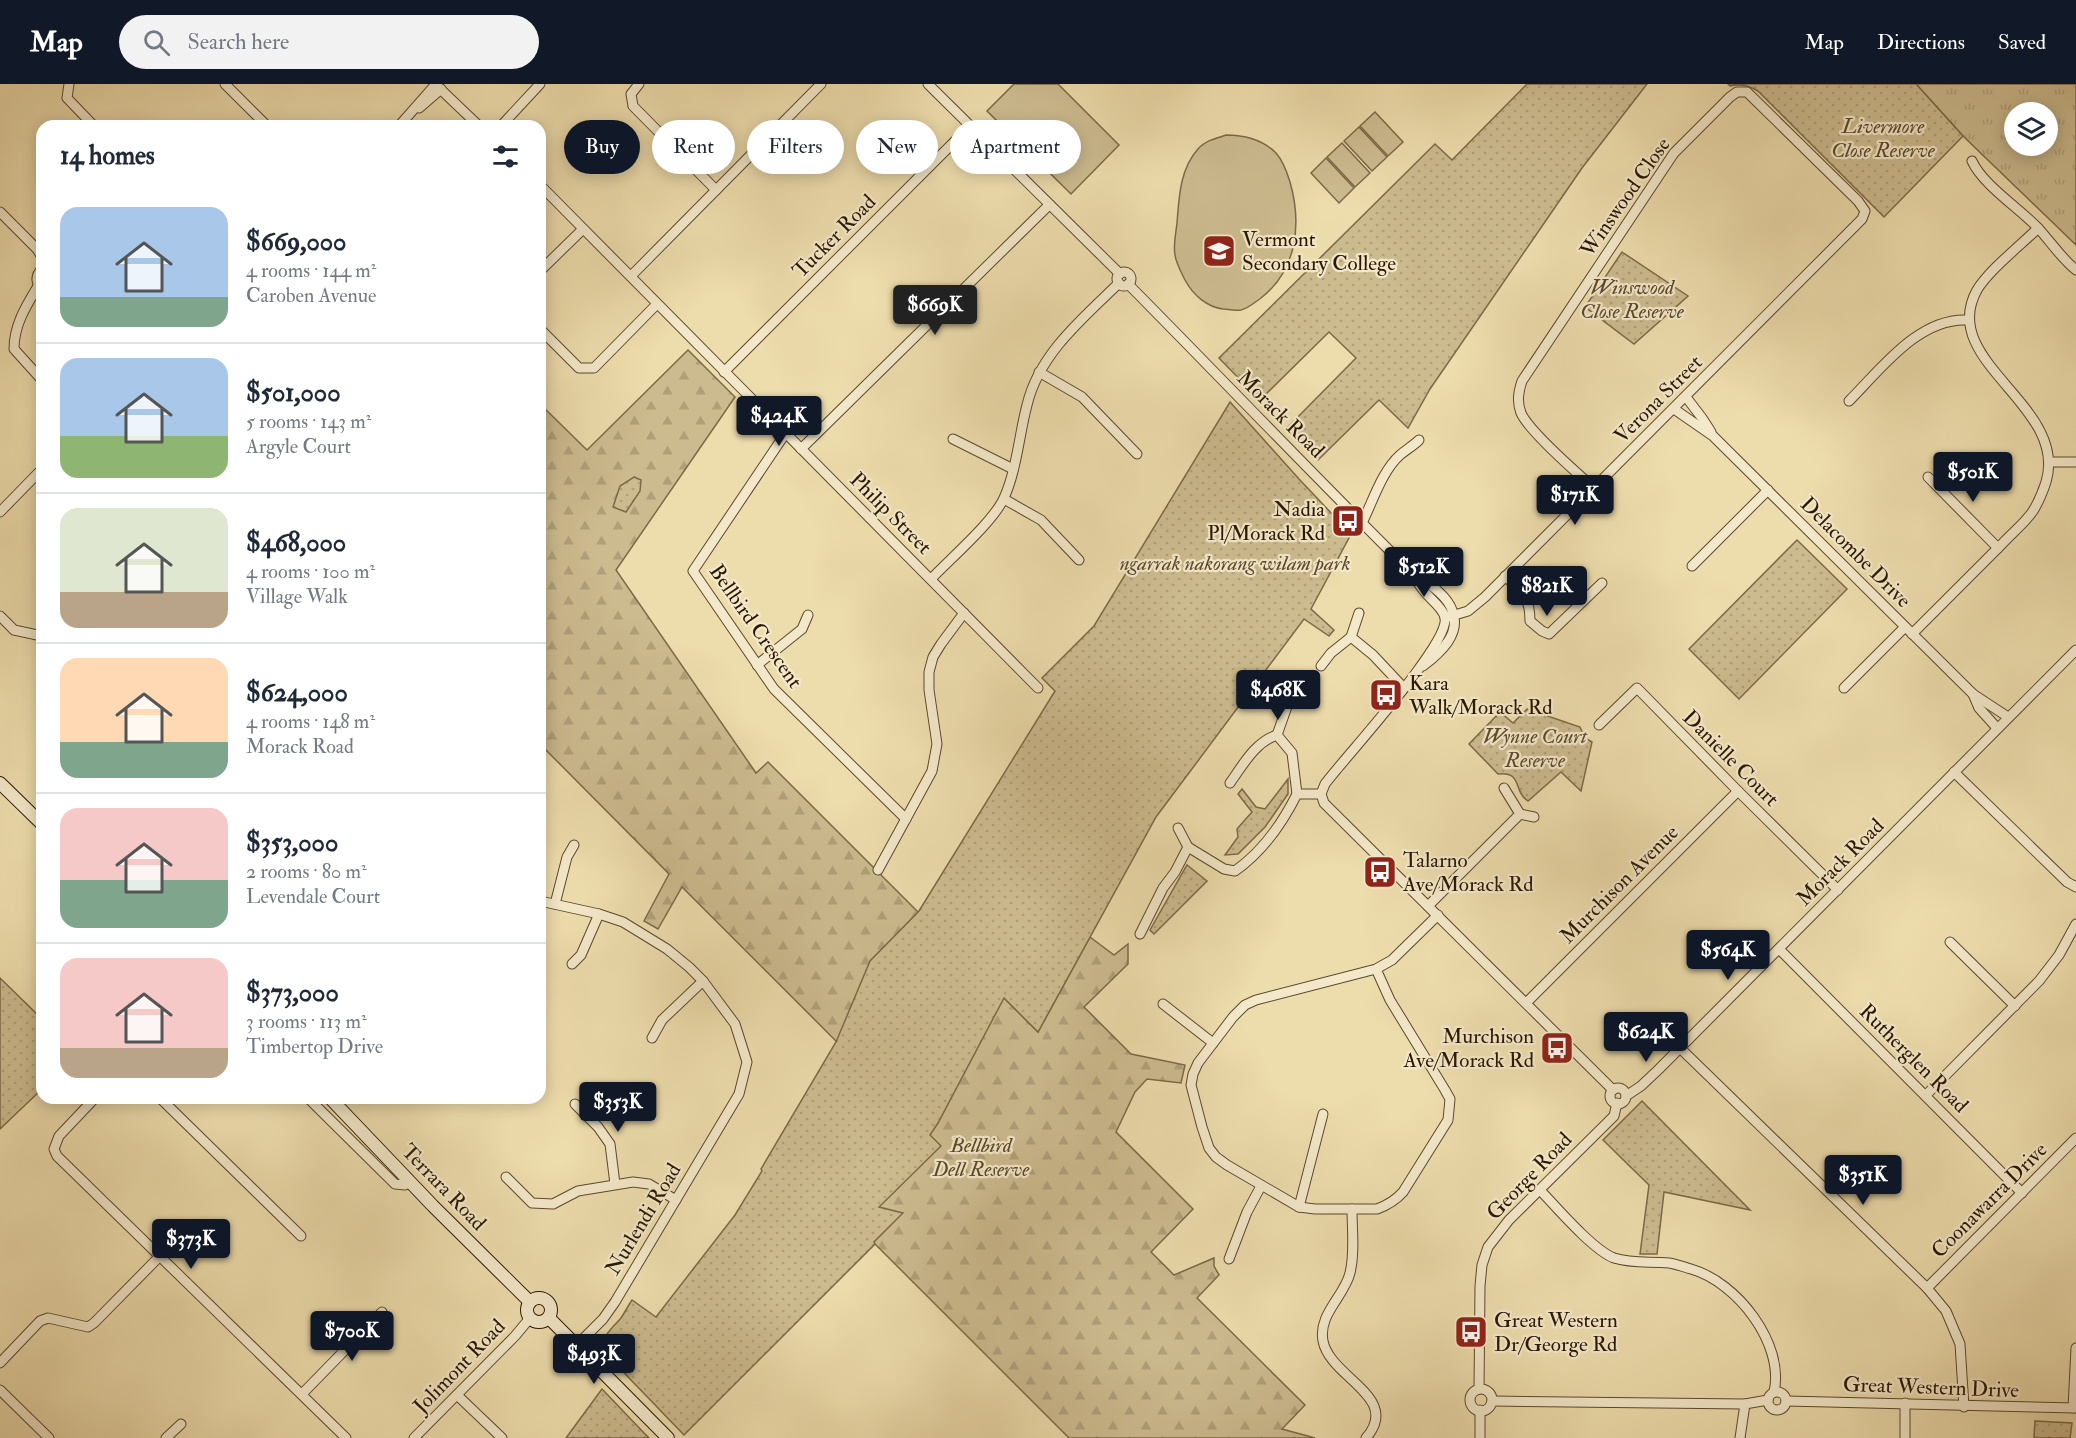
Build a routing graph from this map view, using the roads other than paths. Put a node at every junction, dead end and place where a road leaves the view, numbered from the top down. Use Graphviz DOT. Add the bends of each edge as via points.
graph roads {
  1 [pos="69,84"];
  2 [pos="225,84"];
  3 [pos="540,84"];
  4 [pos="639,84"];
  5 [pos="821,84"];
  6 [pos="928,84"];
  7 [pos="437,86"];
  8 [pos="1752,96"];
  9 [pos="88,120"];
  10 [pos="261,120"];
  11 [pos="405,120"];
  12 [pos="473,120"];
  13 [pos="507,120"];
  14 [pos="964,120"];
  15 [pos="950,146"];
  16 [pos="1972,161"];
  17 [pos="1018,174"];
  18 [pos="716,190"];
  19 [pos="546,191"];
  20 [pos="1049,205"];
  21 [pos="0,212"];
  22 [pos="2038,228"];
  23 [pos="582,230"];
  24 [pos="36,248"];
  25 [pos="546,265"];
  26 [pos="2076,270"];
  27 [pos="631,276"];
  28 [pos="1122,280"];
  29 [pos="36,293"];
  30 [pos="657,304"];
  31 [pos="1968,320"];
  32 [pos="546,335"];
  33 [pos="724,372"];
  34 [pos="1039,372"];
  35 [pos="36,373"];
  36 [pos="1686,397"];
  37 [pos="1849,401"];
  38 [pos="1674,409"];
  39 [pos="785,434"];
  40 [pos="1713,436"];
  41 [pos="953,440"];
  42 [pos="1419,440"];
  43 [pos="801,449"];
  44 [pos="1137,454"];
  45 [pos="2049,462"];
  46 [pos="2076,462"];
  47 [pos="1013,469"];
  48 [pos="36,475"];
  49 [pos="1928,477"];
  50 [pos="1594,488"];
  51 [pos="1768,490"];
  52 [pos="1004,499"];
  53 [pos="0,512"];
  54 [pos="1362,523"];
  55 [pos="1998,548"];
  56 [pos="1079,560"];
  57 [pos="1692,566"];
  58 [pos="1504,576"];
  59 [pos="931,579"];
  60 [pos="1602,583"];
  61 [pos="963,613"];
  62 [pos="1359,613"];
  63 [pos="808,615"];
  64 [pos="0,616"];
  65 [pos="1450,617"];
  66 [pos="1908,630"];
  67 [pos="36,635"];
  68 [pos="1351,638"];
  69 [pos="2076,650"];
  70 [pos="757,665"];
  71 [pos="1321,666"];
  72 [pos="1038,688"];
  73 [pos="1404,688"];
  74 [pos="1844,688"];
  75 [pos="1973,694"];
  76 [pos="1289,701"];
  77 [pos="2008,717"];
  78 [pos="1599,725"];
  79 [pos="1997,728"];
  80 [pos="1277,735"];
  81 [pos="1954,772"];
  82 [pos="1230,783"];
  83 [pos="1504,788"];
  84 [pos="2,790"];
  85 [pos="1738,791"];
  86 [pos="1297,794"];
  87 [pos="1321,794"];
  88 [pos="1520,814"];
  89 [pos="1534,817"];
  90 [pos="36,819"];
  91 [pos="906,819"];
  92 [pos="1178,828"];
  93 [pos="574,845"];
  94 [pos="1188,847"];
  95 [pos="878,870"];
  96 [pos="2076,887"];
  97 [pos="1838,890"];
  98 [pos="546,902"];
  99 [pos="555,904"];
  100 [pos="1428,906"];
  101 [pos="598,914"];
  102 [pos="1438,915"];
  103 [pos="2076,924"];
  104 [pos="1140,934"];
  105 [pos="1950,942"];
  106 [pos="1779,949"];
  107 [pos="572,964"];
  108 [pos="1376,969"];
  109 [pos="703,981"];
  110 [pos="1526,1003"];
  111 [pos="1163,1004"];
  112 [pos="2015,1006"];
  113 [pos="652,1038"];
  114 [pos="1213,1042"];
  115 [pos="1680,1048"];
  116 [pos="1613,1089"];
  117 [pos="1926,1095"];
  118 [pos="1626,1096"];
  119 [pos="1617,1103"];
  120 [pos="89,1104"];
  121 [pos="166,1104"];
  122 [pos="314,1104"];
  123 [pos="336,1104"];
  124 [pos="575,1104"];
  125 [pos="1323,1114"];
  126 [pos="2076,1138"];
  127 [pos="506,1177"];
  128 [pos="410,1181"];
  129 [pos="615,1184"];
  130 [pos="1261,1186"];
  131 [pos="1540,1190"];
  132 [pos="2022,1193"];
  133 [pos="676,1200"];
  134 [pos="1299,1207"];
  135 [pos="1352,1209"];
  136 [pos="301,1236"];
  137 [pos="159,1257"];
  138 [pos="1229,1259"];
  139 [pos="1927,1288"];
  140 [pos="530,1302"];
  141 [pos="382,1312"];
  142 [pos="530,1318"];
  143 [pos="549,1318"];
  144 [pos="576,1346"];
  145 [pos="2076,1348"];
  146 [pos="0,1363"];
  147 [pos="1479,1389"];
  148 [pos="0,1390"];
  149 [pos="302,1394"];
  150 [pos="457,1395"];
  151 [pos="1771,1396"];
  152 [pos="1492,1401"];
  153 [pos="1786,1401"];
  154 [pos="1905,1403"];
  155 [pos="1745,1404"];
  156 [pos="1964,1407"];
  157 [pos="2074,1408"];
  158 [pos="1479,1410"];
  159 [pos="181,1424"];
  160 [pos="44,1437"];
  161 [pos="166,1438"];
  162 [pos="346,1438"];
  163 [pos="414,1438"];
  164 [pos="502,1438"];
  165 [pos="668,1438"];
  166 [pos="1366,1438"];
  167 [pos="1480,1438"];
  168 [pos="1740,1438"];
  169 [pos="1905,1438"];
  1 -- 9 [label="street" via="67,98"];
  2 -- 10 [label="street"];
  3 -- 13 [label="street"];
  4 -- 18 [label="street" via="631,94 633,106"];
  5 -- 18 [label="street"];
  6 -- 14 [label="street, Morack Road"];
  7 -- 11 [label="street"];
  7 -- 12 [label="street"];
  8 -- 36 [label="street, Verona Street" via="1865,211 1862,219"];
  8 -- 50 [label="street, Winswood Close" via="1741,92 1730,97 1674,153 1522,381 1518,394 1522,416"];
  15 -- 33 [label="street, Tucker Road"];
  16 -- 22 [label="street"];
  17 -- 20 [label="street, Morack Road"];
  18 -- 27 [label="street"];
  19 -- 23 [label="street, Philip Street"];
  20 -- 28 [label="street, Morack Road"];
  20 -- 43 [label="street"];
  21 -- 24 [label="street"];
  22 -- 26 [label="street"];
  22 -- 31 [label="street" via="1989,275 1978,290"];
  23 -- 25 [label="street"];
  23 -- 27 [label="street, Philip Street"];
  27 -- 30 [label="street, Philip Street"];
  28 -- 34 [label="street" via="1055,347"];
  28 -- 54 [label="street, Morack Road"];
  29 -- 35 [label="street" via="25,308 14,336 14,349"];
  30 -- 32 [label="street" via="594,368 579,368"];
  30 -- 33 [label="street, Philip Street"];
  31 -- 37 [label="street" via="1936,325 1913,338"];
  31 -- 45 [label="street" via="1978,350 2034,419 2044,438"];
  33 -- 39 [label="street, Philip Street"];
  34 -- 44 [label="street" via="1082,397"];
  34 -- 47 [label="street" via="1027,403"];
  36 -- 38 [label="street, Verona Street"];
  36 -- 40 [label="street, Delacombe Drive"];
  38 -- 40 [label="street, Delacombe Drive"];
  38 -- 50 [label="street, Verona Street"];
  39 -- 43 [label="street, Philip Street"];
  39 -- 70 [label="street, Bellbird Crescent" via="693,571"];
  40 -- 51 [label="street, Delacombe Drive"];
  41 -- 47 [label="street"];
  42 -- 54 [label="street" via="1393,464"];
  43 -- 59 [label="street, Philip Street"];
  45 -- 46 [label="street"];
  45 -- 55 [label="street" via="2046,482 2032,512"];
  47 -- 52 [label="street"];
  48 -- 53 [label="street"];
  49 -- 55 [label="street"];
  50 -- 58 [label="street, Verona Street"];
  51 -- 57 [label="street"];
  51 -- 66 [label="street, Delacombe Drive"];
  52 -- 56 [label="street" via="1041,520"];
  52 -- 59 [label="street" via="991,518"];
  54 -- 65 [label="street, Morack Road"];
  55 -- 66 [label="street"];
  58 -- 60 [label="street" via="1526,595 1530,621 1549,634"];
  58 -- 65 [label="street, Verona Street" via="1468,612"];
  59 -- 61 [label="street, Philip Street"];
  61 -- 72 [label="street, Philip Street"];
  61 -- 91 [label="street" via="933,657 929,690 936,758"];
  62 -- 68 [label="street"];
  63 -- 70 [label="street" via="802,629"];
  64 -- 67 [label="street" via="14,630"];
  65 -- 73 [label="street" via="1421,668"];
  66 -- 74 [label="street"];
  66 -- 75 [label="street, Delacombe Drive"];
  68 -- 71 [label="street"];
  68 -- 73 [label="street"];
  69 -- 77 [label="street, Morack Road"];
  70 -- 91 [label="street, Bellbird Crescent" via="774,689"];
  73 -- 87 [label="street" via="1331,775"];
  75 -- 77 [label="street, Delacombe Drive"];
  75 -- 79 [label="street, Delacombe Drive" via="1979,708"];
  76 -- 80 [label="street"];
  77 -- 79 [label="street, Morack Road"];
  78 -- 85 [label="street, Danielle Court" via="1637,688"];
  79 -- 81 [label="street, Morack Road"];
  80 -- 82 [label="street" via="1258,746"];
  80 -- 86 [label="street" via="1292,753"];
  81 -- 96 [label="street"];
  81 -- 97 [label="street, Morack Road"];
  83 -- 88 [label="street"];
  84 -- 90 [label="main road"];
  85 -- 97 [label="street, Danielle Court"];
  85 -- 110 [label="street, Murchison Avenue"];
  86 -- 87 [label="street"];
  86 -- 94 [label="street" via="1263,846 1235,871 1224,869"];
  87 -- 100 [label="street" via="1324,803"];
  88 -- 89 [label="street"];
  88 -- 100 [label="street"];
  91 -- 95 [label="street"];
  92 -- 94 [label="street"];
  93 -- 99 [label="street"];
  94 -- 104 [label="street"];
  97 -- 106 [label="street, Morack Road"];
  98 -- 99 [label="street, Nurlendi Road"];
  99 -- 101 [label="street, Nurlendi Road"];
  100 -- 102 [label="street"];
  101 -- 107 [label="street" via="581,955"];
  101 -- 109 [label="street, Nurlendi Road" via="645,934"];
  102 -- 108 [label="street" via="1392,960"];
  102 -- 110 [label="street"];
  103 -- 112 [label="street" via="2052,964"];
  105 -- 112 [label="street"];
  106 -- 115 [label="street, Morack Road"];
  106 -- 117 [label="street, Rutherglen Road"];
  108 -- 114 [label="street" via="1256,1000 1245,1005"];
  108 -- 135 [label="street" via="1390,1000 1450,1099 1448,1120 1396,1201 1377,1209"];
  109 -- 113 [label="street" via="662,1020"];
  109 -- 133 [label="street, Nurlendi Road" via="735,1024 747,1062 739,1094"];
  110 -- 116 [label="street"];
  111 -- 114 [label="street"];
  112 -- 117 [label="street"];
  114 -- 130 [label="street" via="1198,1063 1191,1085 1209,1148 1216,1157"];
  115 -- 118 [label="street, Morack Road"];
  115 -- 139 [label="street"];
  116 -- 118 [label="street" via="1623,1089"];
  116 -- 119 [label="street" via="1610,1096"];
  117 -- 132 [label="street, Rutherglen Road"];
  118 -- 119 [label="street"];
  119 -- 131 [label="street, George Road" via="1614,1116"];
  120 -- 137 [label="street" via="58,1136 54,1149 57,1156"];
  121 -- 136 [label="street"];
  122 -- 128 [label="street" via="395,1184"];
  123 -- 128 [label="main road, Terrara Road"];
  124 -- 129 [label="street" via="610,1144"];
  125 -- 134 [label="street"];
  126 -- 132 [label="street, Coonawarra Drive"];
  127 -- 129 [label="street" via="532,1203 554,1204 578,1191"];
  128 -- 140 [label="main road, Terrara Road"];
  129 -- 133 [label="street" via="649,1184"];
  130 -- 134 [label="street"];
  130 -- 138 [label="street"];
  131 -- 147 [label="street, George Road" via="1498,1233 1482,1265"];
  131 -- 151 [label="street" via="1594,1245 1613,1257 1694,1269 1737,1296 1768,1341 1774,1365"];
  132 -- 139 [label="street, Coonawarra Drive"];
  133 -- 144 [label="street, Nurlendi Road" via="615,1302"];
  134 -- 135 [label="street"];
  135 -- 166 [label="street" via="1350,1273 1327,1314 1322,1339 1332,1362 1374,1404 1376,1418"];
  137 -- 146 [label="street" via="88,1327 48,1318 40,1321"];
  137 -- 149 [label="street"];
  139 -- 156 [label="street" via="1946,1311 1960,1344"];
  140 -- 142 [label="main road"];
  140 -- 143 [label="main road" via="538,1298 548,1301 552,1309"];
  141 -- 149 [label="street"];
  142 -- 143 [label="main road" via="541,1322"];
  142 -- 150 [label="street, Jolimont Road"];
  143 -- 144 [label="main road"];
  144 -- 165 [label="main road"];
  145 -- 157 [label="street"];
  147 -- 152 [label="street" via="1489,1392"];
  147 -- 158 [label="street" via="1470,1401"];
  148 -- 160 [label="street"];
  149 -- 162 [label="street"];
  150 -- 163 [label="street, Jolimont Road"];
  150 -- 164 [label="street"];
  151 -- 153 [label="street" via="1782,1393"];
  151 -- 153 [label="street" via="1770,1407 1776,1410"];
  151 -- 155 [label="street"];
  152 -- 155 [label="street"];
  152 -- 158 [label="street" via="1488,1408"];
  153 -- 154 [label="street, Great Western Drive"];
  154 -- 156 [label="street, Great Western Drive"];
  154 -- 169 [label="street"];
  155 -- 168 [label="street"];
  156 -- 157 [label="street, Great Western Drive"];
  158 -- 167 [label="street"];
  159 -- 161 [label="street"];
}
